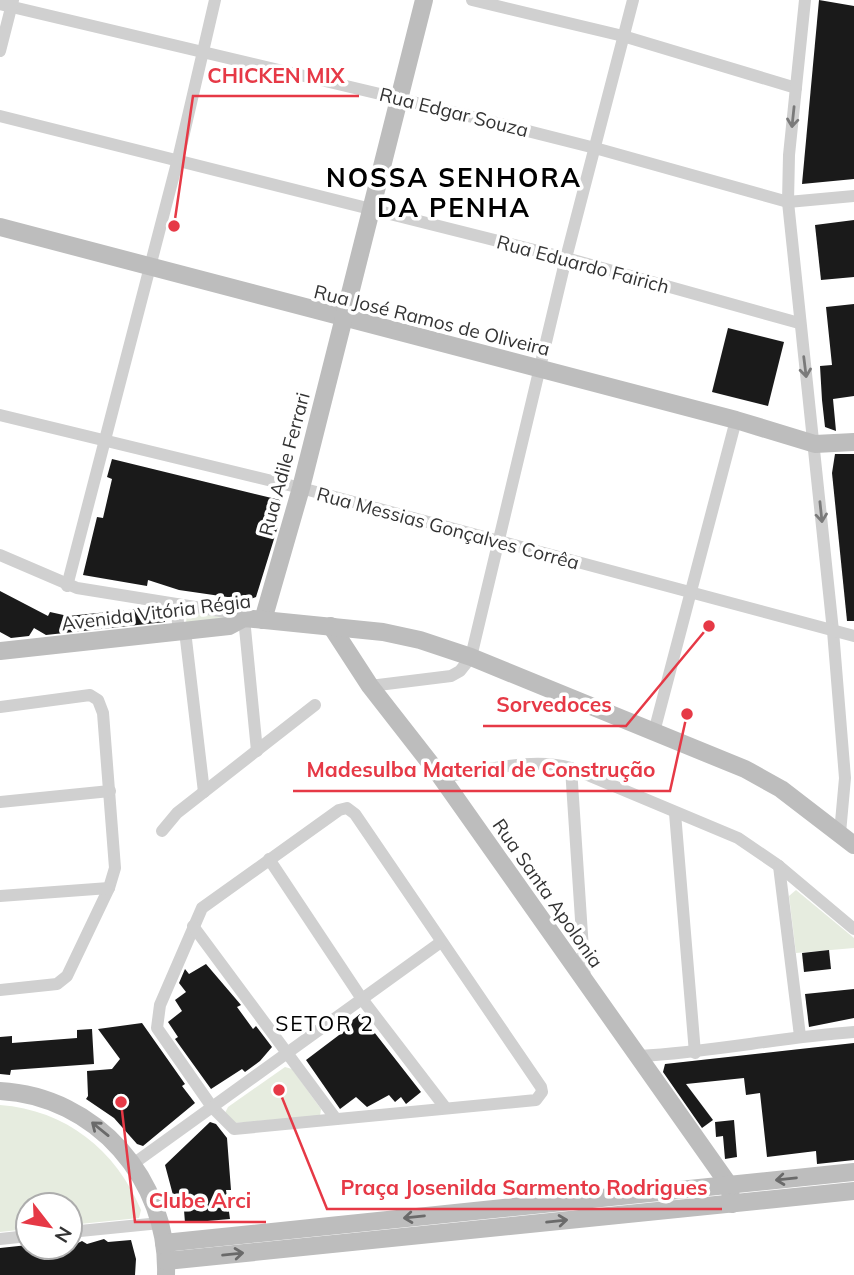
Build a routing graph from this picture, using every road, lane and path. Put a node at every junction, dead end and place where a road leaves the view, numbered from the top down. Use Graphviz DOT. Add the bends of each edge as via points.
graph roads {
  1 [pos="215,0"];
  2 [pos="424,0"];
  3 [pos="472,0"];
  4 [pos="633,0"];
  5 [pos="805,0"];
  6 [pos="8,4"];
  7 [pos="623,37"];
  8 [pos="0,51"];
  9 [pos="203,54"];
  10 [pos="796,88"];
  11 [pos="401,99"];
  12 [pos="0,116"];
  13 [pos="595,148"];
  14 [pos="178,159"];
  15 [pos="854,196"];
  16 [pos="788,202"];
  17 [pos="373,209"];
  18 [pos="0,227"];
  19 [pos="566,258"];
  20 [pos="148,268"];
  21 [pos="343,319"];
  22 [pos="799,323"];
  23 [pos="538,369"];
  24 [pos="0,415"];
  25 [pos="736,420"];
  26 [pos="103,442"];
  27 [pos="854,442"];
  28 [pos="815,444"];
  29 [pos="301,488"];
  30 [pos="498,542"];
  31 [pos="0,555"];
  32 [pos="67,586"];
  33 [pos="692,592"];
  34 [pos="176,604"];
  35 [pos="244,618"];
  36 [pos="263,620"];
  37 [pos="331,626"];
  38 [pos="182,631"];
  39 [pos="833,631"];
  40 [pos="854,636"];
  41 [pos="0,651"];
  42 [pos="471,657"];
  43 [pos="370,686"];
  44 [pos="316,705"];
  45 [pos="0,707"];
  46 [pos="654,732"];
  47 [pos="257,751"];
  48 [pos="571,768"];
  49 [pos="441,777"];
  50 [pos="110,791"];
  51 [pos="204,792"];
  52 [pos="0,802"];
  53 [pos="675,813"];
  54 [pos="162,831"];
  55 [pos="847,839"];
  56 [pos="268,859"];
  57 [pos="779,866"];
  58 [pos="109,888"];
  59 [pos="0,896"];
  60 [pos="193,926"];
  61 [pos="854,929"];
  62 [pos="441,942"];
  63 [pos="585,984"];
  64 [pos="0,990"];
  65 [pos="362,999"];
  66 [pos="854,1032"];
  67 [pos="800,1036"];
  68 [pos="287,1053"];
  69 [pos="695,1053"];
  70 [pos="640,1056"];
  71 [pos="0,1091"];
  72 [pos="444,1106"];
  73 [pos="212,1107"];
  74 [pos="336,1119"];
  75 [pos="133,1164"];
  76 [pos="854,1172"];
  77 [pos="729,1185"];
  78 [pos="854,1191"];
  79 [pos="625,1196"];
  80 [pos="732,1204"];
  81 [pos="526,1206"];
  82 [pos="627,1214"];
  83 [pos="160,1223"];
  84 [pos="528,1224"];
  85 [pos="296,1229"];
  86 [pos="84,1231"];
  87 [pos="164,1243"];
  88 [pos="298,1248"];
  89 [pos="166,1268"];
  1 -- 9 [label="street"];
  2 -- 11 [label="street, Rua Adile Ferrari"];
  3 -- 7 [label="street"];
  4 -- 7 [label="street"];
  5 -- 10 [label="street"];
  6 -- 8 [label="street"];
  6 -- 9 [label="street, Rua Edgar Souza"];
  7 -- 10 [label="street"];
  7 -- 13 [label="street"];
  9 -- 11 [label="street, Rua Edgar Souza"];
  9 -- 14 [label="street"];
  10 -- 16 [label="street, one-way"];
  11 -- 13 [label="street, Rua Edgar Souza"];
  11 -- 17 [label="street, Rua Adile Ferrari"];
  12 -- 14 [label="street, Rua Eduardo Fairich"];
  13 -- 16 [label="street, Rua Edgar Souza"];
  13 -- 19 [label="street"];
  14 -- 17 [label="street, Rua Eduardo Fairich"];
  14 -- 20 [label="street"];
  15 -- 16 [label="street, Rua Edgar Souza"];
  16 -- 22 [label="street"];
  17 -- 19 [label="street, Rua Eduardo Fairich"];
  17 -- 21 [label="street, Rua Adile Ferrari"];
  18 -- 20 [label="street, Rua José Ramos de Oliveira"];
  19 -- 22 [label="street, Rua Eduardo Fairich"];
  19 -- 23 [label="street"];
  20 -- 21 [label="street, Rua José Ramos de Oliveira"];
  20 -- 26 [label="street"];
  21 -- 23 [label="street, Rua José Ramos de Oliveira"];
  21 -- 29 [label="street, Rua Adile Ferrari"];
  22 -- 28 [label="street, one-way"];
  23 -- 25 [label="street, Rua José Ramos de Oliveira"];
  23 -- 30 [label="street"];
  24 -- 26 [label="street, Rua Messias Gonçalves Corrêa"];
  25 -- 28 [label="street, Rua José Ramos de Oliveira"];
  25 -- 33 [label="street"];
  26 -- 29 [label="street, Rua Messias Gonçalves Corrêa"];
  26 -- 32 [label="street"];
  27 -- 28 [label="street, Rua José Ramos de Oliveira"];
  28 -- 39 [label="street, one-way"];
  29 -- 30 [label="street, Rua Messias Gonçalves Corrêa"];
  29 -- 36 [label="street, Rua Adile Ferrari"];
  30 -- 33 [label="street, Rua Messias Gonçalves Corrêa"];
  30 -- 42 [label="street"];
  31 -- 32 [label="street"];
  32 -- 34 [label="street"];
  33 -- 39 [label="street, Rua Messias Gonçalves Corrêa"];
  33 -- 46 [label="street"];
  34 -- 35 [label="street"];
  34 -- 38 [label="street"];
  35 -- 36 [label="street, Avenida Vitória Régia"];
  35 -- 38 [label="street, Avenida Vitória Régia" via="229,626"];
  35 -- 47 [label="street"];
  36 -- 37 [label="street, Avenida Vitória Régia"];
  37 -- 42 [label="street, Avenida Vitória Régia" via="420,640"];
  37 -- 43 [label="street, Rua Santa Apolonia"];
  38 -- 41 [label="street, Avenida Vitória Régia"];
  38 -- 51 [label="street"];
  39 -- 40 [label="street, Rua Messias Gonçalves Corrêa"];
  39 -- 55 [label="street"];
  42 -- 43 [label="street" via="451,676"];
  42 -- 46 [label="street, Avenida Vitória Régia"];
  43 -- 49 [label="street, Rua Santa Apolonia"];
  44 -- 47 [label="street"];
  45 -- 50 [label="street" via="94,696 103,713"];
  46 -- 55 [label="street, Avenida Vitória Régia" via="781,789"];
  47 -- 51 [label="street"];
  48 -- 49 [label="street" via="538,764"];
  48 -- 53 [label="street"];
  48 -- 63 [label="street"];
  49 -- 63 [label="street, Rua Santa Apolonia"];
  50 -- 52 [label="street"];
  50 -- 58 [label="street" via="116,852"];
  51 -- 54 [label="street"];
  53 -- 57 [label="street" via="738,838"];
  53 -- 69 [label="street"];
  56 -- 60 [label="street" via="208,903"];
  56 -- 62 [label="street" via="347,808"];
  56 -- 65 [label="street"];
  57 -- 61 [label="street"];
  57 -- 67 [label="street"];
  58 -- 59 [label="street"];
  58 -- 64 [label="street" via="64,980"];
  60 -- 68 [label="street"];
  60 -- 73 [label="street" via="156,1022"];
  62 -- 65 [label="street"];
  62 -- 72 [label="street" via="541,1087 540,1096 531,1102"];
  63 -- 70 [label="street, Rua Santa Apolonia"];
  65 -- 68 [label="street"];
  65 -- 72 [label="street"];
  66 -- 67 [label="street"];
  67 -- 69 [label="street"];
  68 -- 73 [label="street"];
  68 -- 74 [label="street"];
  69 -- 70 [label="street"];
  70 -- 77 [label="street, Rua Santa Apolonia"];
  75 -- 71 [label="street, one-way" via="102,1130 72,1110 39,1097"];
  72 -- 74 [label="street"];
  73 -- 74 [label="street" via="234,1129"];
  73 -- 75 [label="street"];
  75 -- 83 [label="street"];
  76 -- 77 [label="street, one-way"];
  77 -- 79 [label="street"];
  77 -- 80 [label="street"];
  78 -- 80 [label="street"];
  79 -- 81 [label="street"];
  79 -- 82 [label="street"];
  80 -- 82 [label="street"];
  81 -- 84 [label="street"];
  81 -- 85 [label="street, one-way"];
  84 -- 82 [label="street, one-way"];
  83 -- 86 [label="street"];
  83 -- 87 [label="street"];
  84 -- 88 [label="street"];
  85 -- 87 [label="street"];
  85 -- 88 [label="street"];
  87 -- 89 [label="street"];
  89 -- 88 [label="street, one-way"];
}
